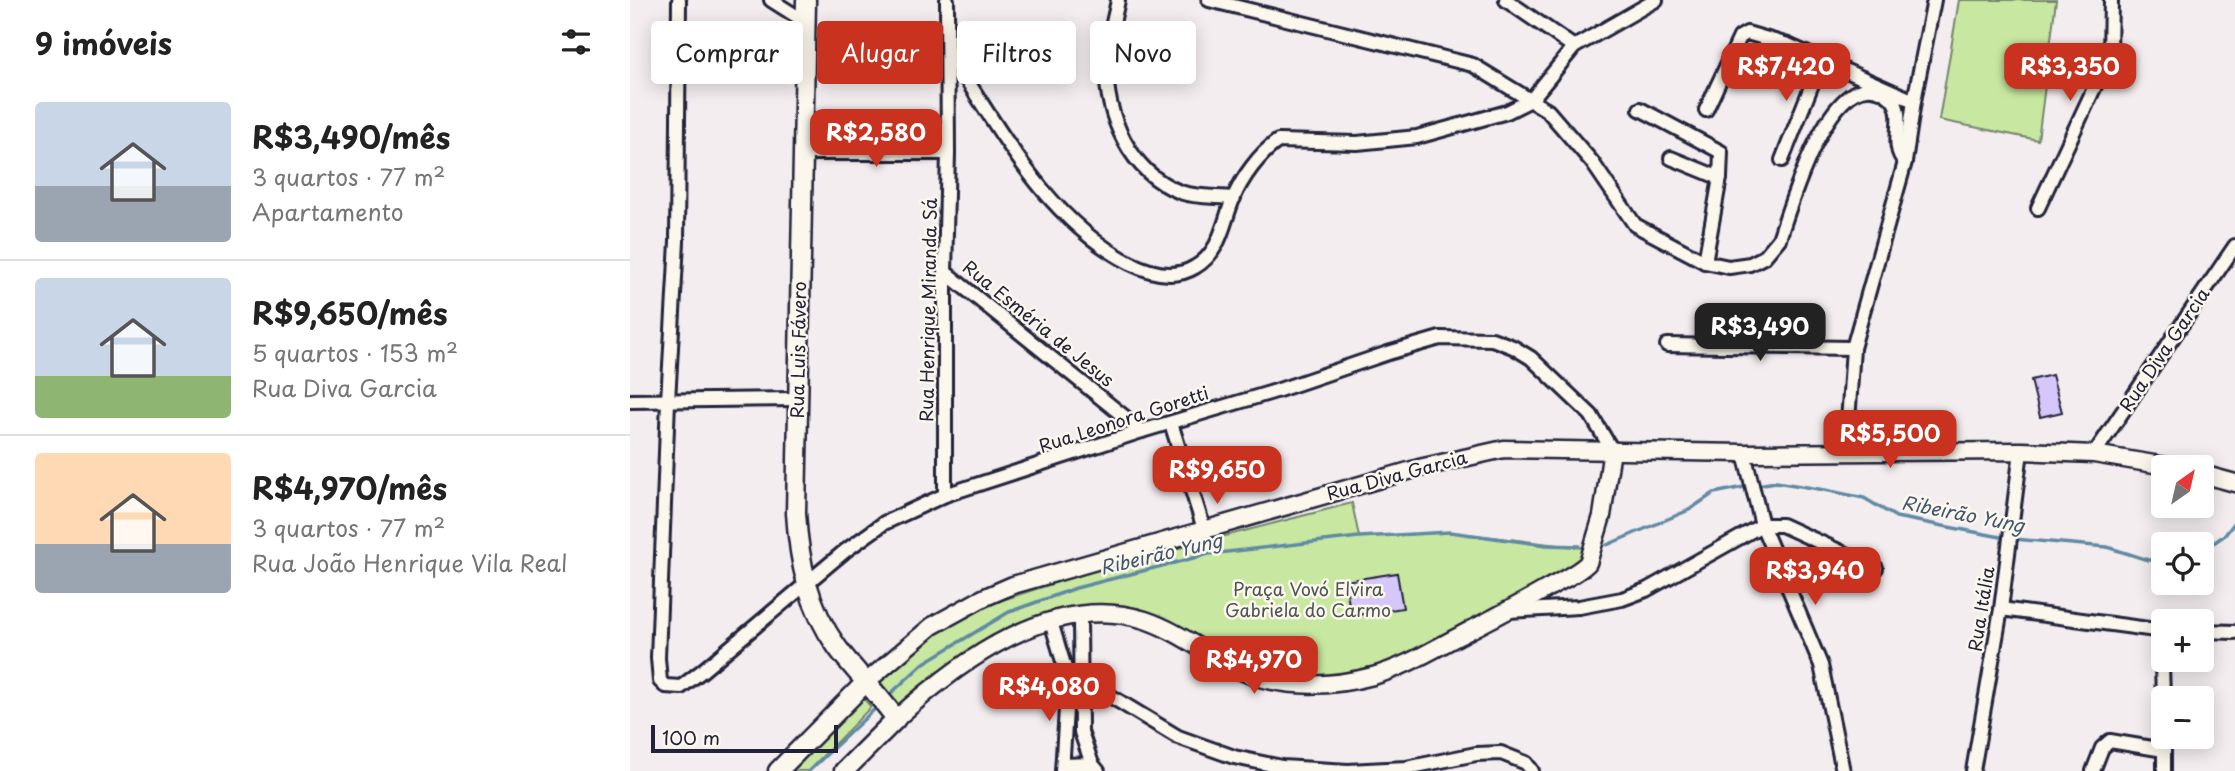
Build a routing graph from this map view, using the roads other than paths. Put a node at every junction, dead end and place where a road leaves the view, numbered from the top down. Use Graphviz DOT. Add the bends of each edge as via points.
graph roads {
  1 [pos="679,0"];
  2 [pos="771,0"];
  3 [pos="806,0"];
  4 [pos="947,0"];
  5 [pos="1118,0"];
  6 [pos="1209,0"];
  7 [pos="1656,0"];
  8 [pos="1934,0"];
  9 [pos="2110,0"];
  10 [pos="1509,1"];
  11 [pos="804,21"];
  12 [pos="1574,47"];
  13 [pos="948,51"];
  14 [pos="1822,59"];
  15 [pos="1531,100"];
  16 [pos="1914,101"];
  17 [pos="1640,109"];
  18 [pos="1706,110"];
  19 [pos="948,152"];
  20 [pos="803,153"];
  21 [pos="1671,158"];
  22 [pos="1782,160"];
  23 [pos="1905,162"];
  24 [pos="1720,178"];
  25 [pos="1234,198"];
  26 [pos="2038,208"];
  27 [pos="2235,246"];
  28 [pos="1705,262"];
  29 [pos="945,272"];
  30 [pos="1667,345"];
  31 [pos="1853,348"];
  32 [pos="798,399"];
  33 [pos="630,401"];
  34 [pos="668,401"];
  35 [pos="1171,423"];
  36 [pos="1143,431"];
  37 [pos="1612,450"];
  38 [pos="1846,452"];
  39 [pos="2021,452"];
  40 [pos="1744,453"];
  41 [pos="2094,454"];
  42 [pos="2151,464"];
  43 [pos="2214,477"];
  44 [pos="2235,483"];
  45 [pos="945,495"];
  46 [pos="1762,525"];
  47 [pos="1204,529"];
  48 [pos="1876,568"];
  49 [pos="806,585"];
  50 [pos="2001,610"];
  51 [pos="1508,611"];
  52 [pos="1080,616"];
  53 [pos="1051,622"];
  54 [pos="2151,630"];
  55 [pos="2214,631"];
  56 [pos="2235,632"];
  57 [pos="1068,678"];
  58 [pos="1082,679"];
  59 [pos="870,688"];
  60 [pos="893,716"];
  61 [pos="2164,750"];
  62 [pos="1095,767"];
  63 [pos="1063,768"];
  64 [pos="778,771"];
  65 [pos="844,771"];
  66 [pos="1532,771"];
  67 [pos="1843,771"];
  68 [pos="1973,771"];
  69 [pos="2093,771"];
  70 [pos="2164,771"];
  1 -- 34 [label="street" via="677,242"];
  2 -- 11 [label="street"];
  3 -- 11 [label="main road, Rua Luis Fávero"];
  4 -- 13 [label="street, Rua Henrique Miranda Sá"];
  5 -- 25 [label="street" via="1106,62 1108,94 1129,150 1162,184 1182,193"];
  6 -- 15 [label="street" via="1456,59"];
  7 -- 12 [label="street"];
  8 -- 16 [label="street"];
  9 -- 26 [label="street" via="2110,54"];
  10 -- 12 [label="street"];
  11 -- 20 [label="main road, Rua Luis Fávero"];
  12 -- 15 [label="street"];
  13 -- 19 [label="street, Rua Henrique Miranda Sá"];
  13 -- 25 [label="street" via="1023,164 1058,207 1117,256 1163,275 1195,268 1219,241"];
  14 -- 16 [label="street"];
  14 -- 18 [label="street" via="1755,34 1743,34"];
  14 -- 22 [label="street"];
  15 -- 25 [label="street" via="1507,112 1417,137 1357,143 1278,141 1256,162"];
  15 -- 28 [label="street" via="1566,130 1635,225"];
  16 -- 23 [label="street"];
  17 -- 24 [label="street" via="1718,149 1722,156"];
  19 -- 20 [label="street"];
  19 -- 29 [label="street, Rua Henrique Miranda Sá"];
  20 -- 32 [label="main road, Rua Luis Fávero"];
  21 -- 24 [label="street"];
  23 -- 28 [label="street" via="1896,147 1898,111 1894,102 1880,92 1854,93 1830,113 1772,249 1750,264 1729,267"];
  23 -- 31 [label="street"];
  24 -- 28 [label="street"];
  27 -- 41 [label="street, Rua Diva Garcia"];
  29 -- 36 [label="street, Rua Esméria de Jesus"];
  29 -- 45 [label="street, Rua Henrique Miranda Sá"];
  30 -- 31 [label="street"];
  31 -- 38 [label="street"];
  32 -- 34 [label="street"];
  32 -- 49 [label="main road, Rua Luis Fávero" via="796,513"];
  33 -- 34 [label="street"];
  34 -- 49 [label="street, Rua Leonora Goretti" via="660,681 681,687"];
  35 -- 36 [label="street, Rua Leonora Goretti"];
  35 -- 37 [label="street, Rua Leonora Goretti" via="1388,353 1440,338 1468,337 1492,339 1531,358 1591,415"];
  35 -- 47 [label="street"];
  36 -- 45 [label="street, Rua Leonora Goretti"];
  37 -- 40 [label="street, Rua Diva Garcia"];
  37 -- 47 [label="street, Rua Diva Garcia" via="1491,451"];
  37 -- 51 [label="street" via="1602,516 1588,563"];
  38 -- 39 [label="street, Rua Diva Garcia"];
  38 -- 40 [label="street, Rua Diva Garcia"];
  39 -- 41 [label="street, Rua Diva Garcia"];
  39 -- 50 [label="street, Rua Itália"];
  40 -- 46 [label="street"];
  41 -- 42 [label="street, Rua Diva Garcia"];
  43 -- 44 [label="street"];
  45 -- 49 [label="street, Rua Leonora Goretti" via="884,523"];
  46 -- 48 [label="street" via="1790,528"];
  46 -- 51 [label="street" via="1622,599"];
  46 -- 67 [label="street" via="1821,664"];
  47 -- 59 [label="street, Rua Diva Garcia" via="1038,577 983,598 932,626"];
  49 -- 59 [label="main road, Rua Luis Fávero" via="836,645"];
  50 -- 54 [label="street"];
  50 -- 68 [label="street, Rua Itália"];
  51 -- 52 [label="street" via="1376,676 1317,685 1281,683 1244,673 1145,620 1113,614"];
  52 -- 53 [label="street"];
  52 -- 58 [label="street"];
  53 -- 57 [label="street"];
  53 -- 60 [label="street" via="965,662"];
  55 -- 56 [label="street"];
  57 -- 58 [label="street"];
  57 -- 63 [label="street"];
  58 -- 62 [label="street" via="1082,732"];
  58 -- 66 [label="street" via="1178,737 1234,757 1282,767 1406,768 1501,752 1526,763"];
  59 -- 60 [label="main road, Rua Luis Fávero"];
  59 -- 64 [label="main road, Rua Diva Garcia"];
  60 -- 65 [label="main road"];
  61 -- 69 [label="street" via="2110,741 2102,748"];
  61 -- 70 [label="street"];
  62 -- 63 [label="street"];
}
